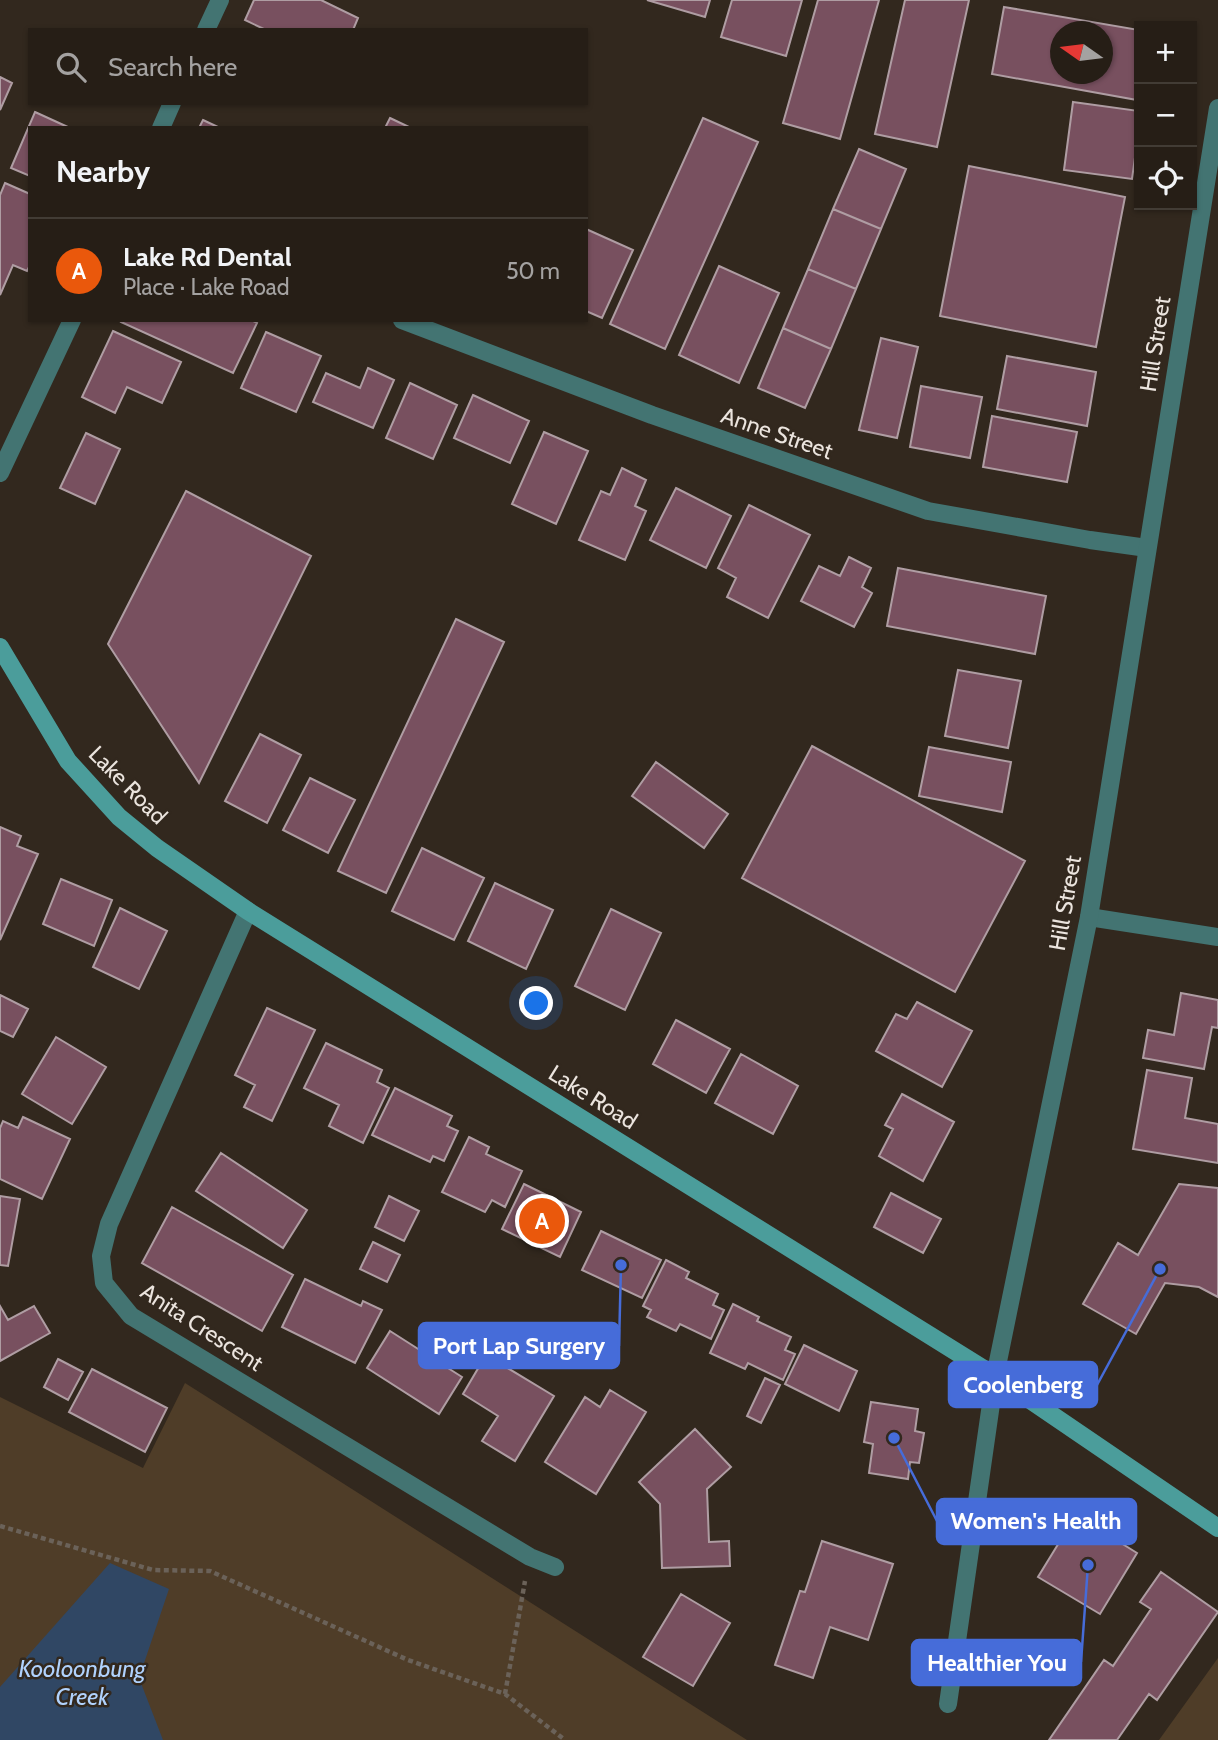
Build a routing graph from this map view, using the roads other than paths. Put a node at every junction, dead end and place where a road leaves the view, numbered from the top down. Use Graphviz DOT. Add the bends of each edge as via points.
graph roads {
  1 [pos="220,0"];
  2 [pos="207,28"];
  3 [pos="171,105"];
  4 [pos="1218,108"];
  5 [pos="162,126"];
  6 [pos="71,322"];
  7 [pos="407,322"];
  8 [pos="0,473"];
  9 [pos="1147,548"];
  10 [pos="0,647"];
  11 [pos="247,911"];
  12 [pos="1088,917"];
  13 [pos="1218,937"];
  14 [pos="995,1376"];
  15 [pos="1218,1528"];
  16 [pos="555,1567"];
  17 [pos="948,1704"];
  1 -- 2 [label="street"];
  3 -- 5 [label="street"];
  4 -- 9 [label="street, Hill Street"];
  6 -- 8 [label="street"];
  7 -- 9 [label="street, Anne Street" via="652,415 928,511"];
  9 -- 12 [label="street, Hill Street"];
  10 -- 11 [label="main road, Lake Road" via="68,761 119,817"];
  11 -- 14 [label="main road, Lake Road"];
  11 -- 16 [label="street, Anita Crescent" via="109,1224 101,1256 104,1283 131,1316"];
  12 -- 13 [label="street"];
  12 -- 14 [label="street, Hill Street"];
  14 -- 15 [label="main road, Lake Road"];
  14 -- 17 [label="street, Hill Street"];
}
